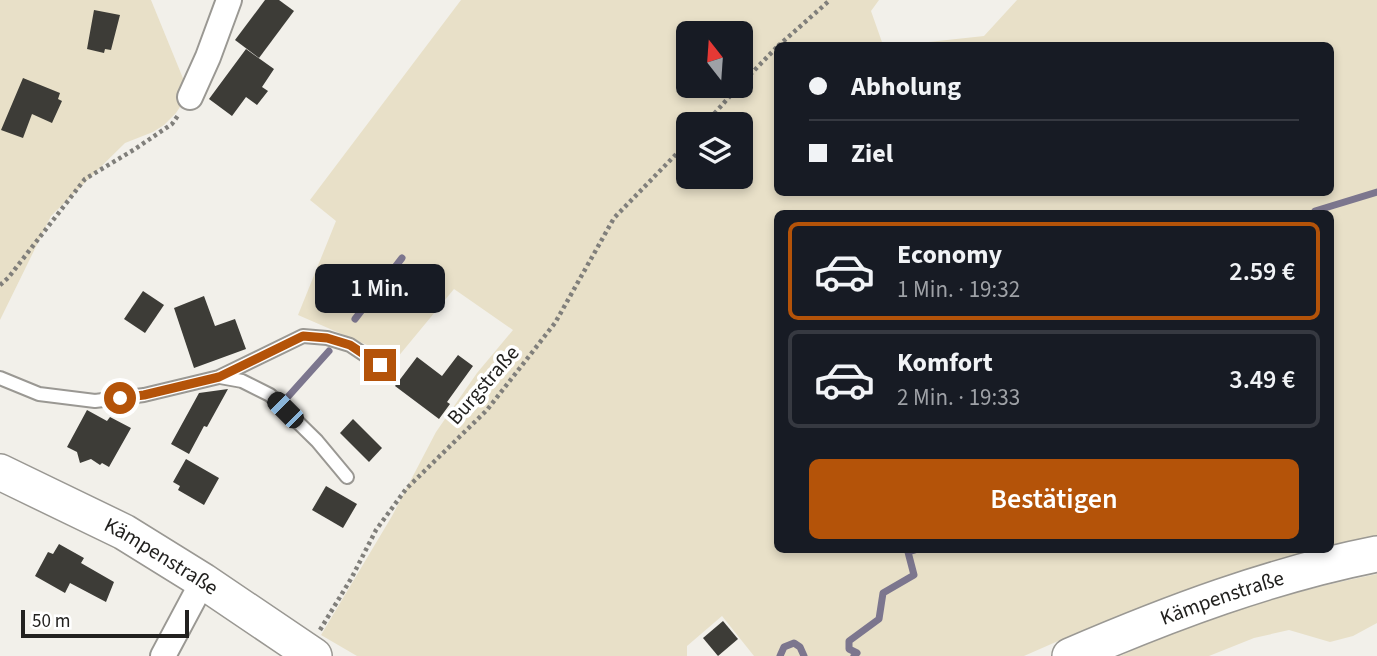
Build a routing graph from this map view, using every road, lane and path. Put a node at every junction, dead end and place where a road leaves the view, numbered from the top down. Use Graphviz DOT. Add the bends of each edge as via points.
graph roads {
  1 [pos="229,0"];
  2 [pos="830,0"];
  3 [pos="783,42"];
  4 [pos="774,49"];
  5 [pos="753,71"];
  6 [pos="190,97"];
  7 [pos="728,98"];
  8 [pos="716,112"];
  9 [pos="676,154"];
  10 [pos="0,285"];
  11 [pos="380,365"];
  12 [pos="219,377"];
  13 [pos="0,378"];
  14 [pos="0,472"];
  15 [pos="348,477"];
  16 [pos="1377,554"];
  17 [pos="203,581"];
  18 [pos="311,654"];
  19 [pos="163,656"];
  20 [pos="1070,656"];
  1 -- 6 [label="street"];
  2 -- 3 [label="path"];
  4 -- 5 [label="path"];
  6 -- 10 [label="path" via="172,124 85,179"];
  7 -- 8 [label="path"];
  9 -- 18 [label="path, Burgstraße" via="614,218 555,323 486,410 406,489 376,530"];
  11 -- 12 [label="lane" via="350,345 303,336"];
  12 -- 13 [label="lane" via="95,401 39,394"];
  12 -- 15 [label="lane" via="270,394"];
  14 -- 17 [label="street, Kämpenstraße" via="124,532"];
  16 -- 20 [label="street, Kämpenstraße" via="1283,576"];
  17 -- 18 [label="street, Kämpenstraße"];
  17 -- 19 [label="street"];
}
